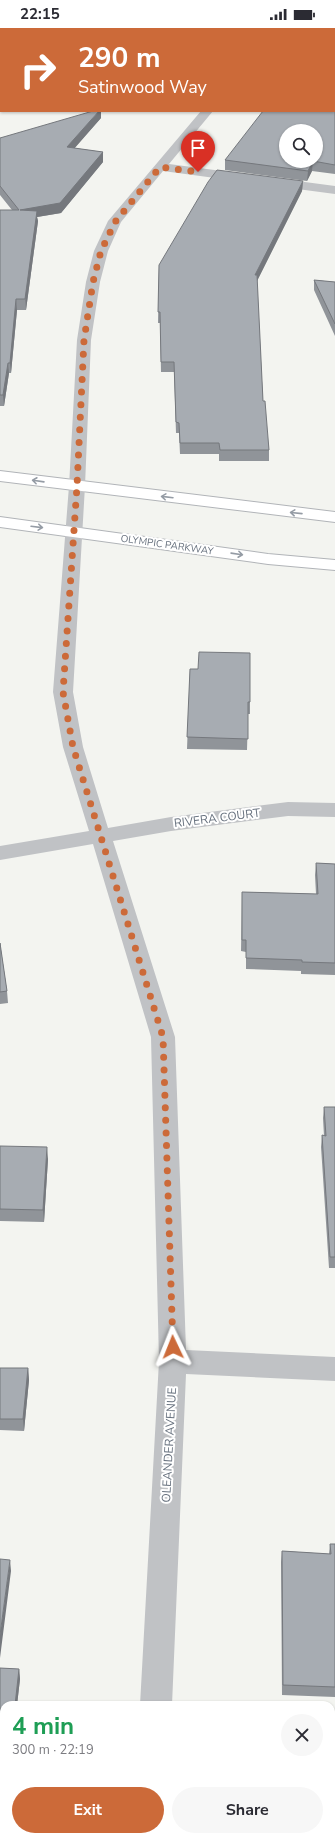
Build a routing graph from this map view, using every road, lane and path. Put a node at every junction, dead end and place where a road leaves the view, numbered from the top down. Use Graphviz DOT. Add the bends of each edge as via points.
graph roads {
  1 [pos="206,112"];
  2 [pos="160,167"];
  3 [pos="335,190"];
  4 [pos="0,476"];
  5 [pos="77,486"];
  6 [pos="335,517"];
  7 [pos="0,522"];
  8 [pos="73,531"];
  9 [pos="335,565"];
  10 [pos="335,810"];
  11 [pos="101,837"];
  12 [pos="0,853"];
  13 [pos="173,1361"];
  14 [pos="335,1369"];
  15 [pos="156,1701"];
  1 -- 2 [label="street, OLEANDER AVENUE"];
  2 -- 3 [label="street"];
  2 -- 5 [label="street, OLEANDER AVENUE" via="115,222 101,251 93,282 84,340"];
  5 -- 4 [label="main road, one-way"];
  6 -- 5 [label="main road, one-way"];
  5 -- 8 [label="street, OLEANDER AVENUE"];
  7 -- 8 [label="main road, OLYMPIC PARKWAY, one-way"];
  8 -- 9 [label="main road, OLYMPIC PARKWAY, one-way" via="268,559"];
  8 -- 11 [label="street, OLEANDER AVENUE" via="63,692 73,747"];
  10 -- 11 [label="street, RIVERA COURT" via="288,809 171,824"];
  11 -- 12 [label="street, RIVERA COURT"];
  11 -- 13 [label="street, OLEANDER AVENUE" via="163,1037"];
  13 -- 14 [label="street"];
  13 -- 15 [label="street, OLEANDER AVENUE"];
}
